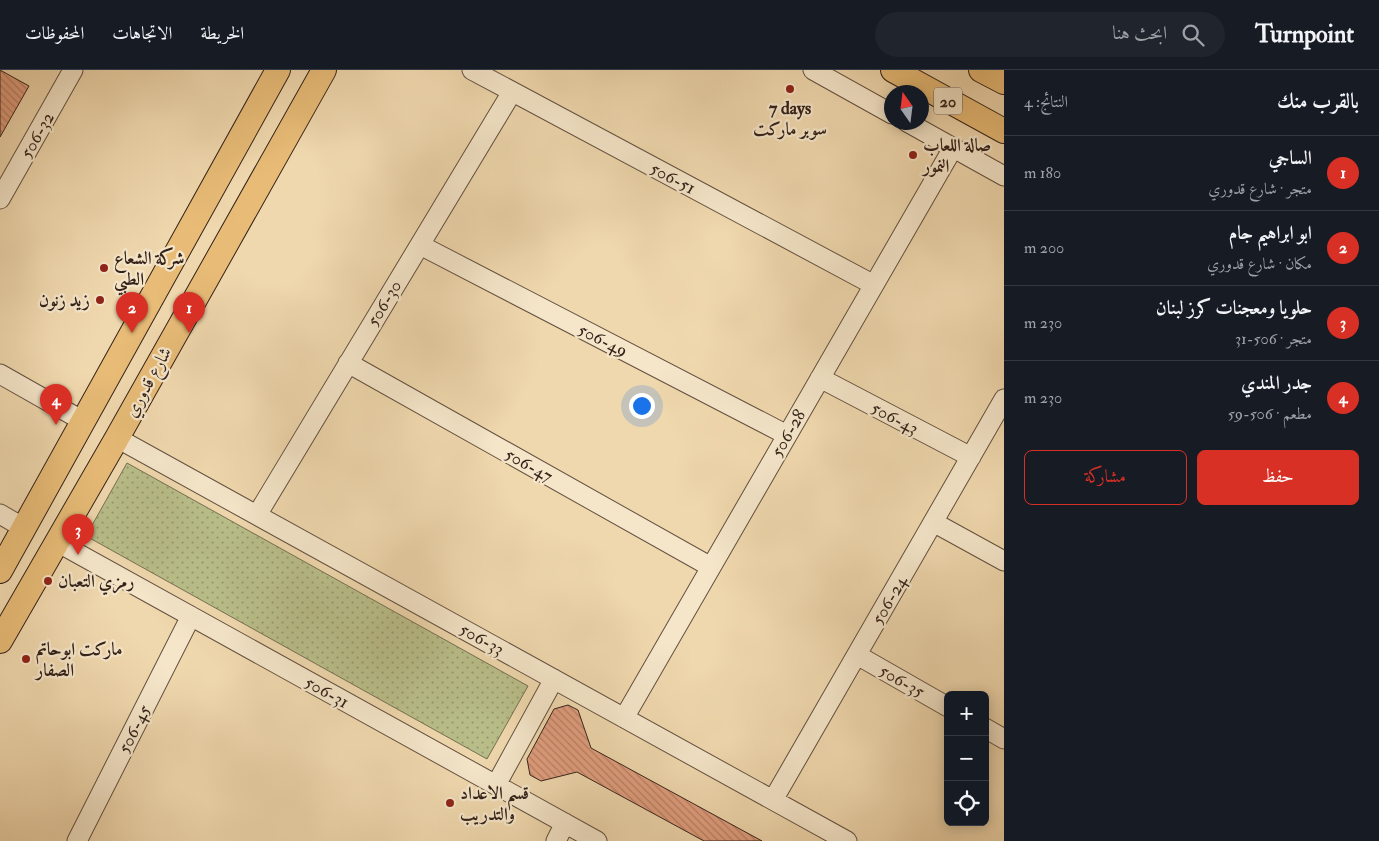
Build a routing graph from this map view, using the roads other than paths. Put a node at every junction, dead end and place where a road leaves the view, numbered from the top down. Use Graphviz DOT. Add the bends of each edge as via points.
graph roads {
  1 [pos="73,70"];
  2 [pos="278,70"];
  3 [pos="324,70"];
  4 [pos="472,70"];
  5 [pos="813,70"];
  6 [pos="893,70"];
  7 [pos="981,70"];
  8 [pos="1004,82"];
  9 [pos="512,92"];
  10 [pos="884,110"];
  11 [pos="922,130"];
  12 [pos="1004,132"];
  13 [pos="953,148"];
  14 [pos="1004,176"];
  15 [pos="2,192"];
  16 [pos="420,245"];
  17 [pos="874,285"];
  18 [pos="348,363"];
  19 [pos="0,374"];
  20 [pos="820,378"];
  21 [pos="1004,399"];
  22 [pos="83,421"];
  23 [pos="787,435"];
  24 [pos="117,438"];
  25 [pos="970,458"];
  26 [pos="0,514"];
  27 [pos="256,515"];
  28 [pos="933,522"];
  29 [pos="24,528"];
  30 [pos="57,542"];
  31 [pos="1004,561"];
  32 [pos="711,567"];
  33 [pos="0,571"];
  34 [pos="191,616"];
  35 [pos="0,641"];
  36 [pos="857,655"];
  37 [pos="554,679"];
  38 [pos="944,705"];
  39 [pos="624,718"];
  40 [pos="989,730"];
  41 [pos="1004,739"];
  42 [pos="496,785"];
  43 [pos="774,800"];
  44 [pos="565,823"];
  45 [pos="77,841"];
  46 [pos="556,841"];
  47 [pos="597,841"];
  48 [pos="848,841"];
  1 -- 15 [label="street, 506-32"];
  2 -- 22 [label="main road"];
  3 -- 24 [label="main road, شارع قدوري"];
  4 -- 9 [label="street, 506-51"];
  5 -- 10 [label="street"];
  6 -- 12 [label="main road, 20"];
  7 -- 8 [label="main road, 20"];
  9 -- 16 [label="street, 506-30"];
  9 -- 17 [label="street, 506-51"];
  11 -- 13 [label="street"];
  13 -- 14 [label="street"];
  13 -- 17 [label="street, 506-28"];
  16 -- 18 [label="street, 506-30"];
  16 -- 23 [label="street, 506-49"];
  17 -- 20 [label="street, 506-28"];
  18 -- 27 [label="street, 506-30"];
  18 -- 32 [label="street, 506-47"];
  19 -- 22 [label="street"];
  20 -- 23 [label="street, 506-28"];
  20 -- 25 [label="street, 506-43"];
  21 -- 25 [label="street, 506-24"];
  22 -- 29 [label="main road"];
  23 -- 32 [label="street, 506-28"];
  24 -- 27 [label="street, 506-33"];
  24 -- 30 [label="main road, شارع قدوري"];
  25 -- 28 [label="street, 506-24"];
  26 -- 29 [label="street"];
  27 -- 37 [label="street, 506-33"];
  28 -- 31 [label="street"];
  28 -- 36 [label="street, 506-24"];
  29 -- 33 [label="main road"];
  30 -- 34 [label="street, 506-31"];
  30 -- 35 [label="main road, شارع قدوري"];
  32 -- 39 [label="street, 506-28"];
  34 -- 42 [label="street, 506-31"];
  34 -- 45 [label="street, 506-45"];
  36 -- 38 [label="street, 506-35"];
  36 -- 43 [label="street, 506-24"];
  37 -- 39 [label="street, 506-33"];
  37 -- 42 [label="street"];
  39 -- 43 [label="street, 506-33"];
  40 -- 41 [label="street"];
  42 -- 44 [label="street, 506-31"];
  43 -- 48 [label="street, 506-33"];
  44 -- 46 [label="street"];
  44 -- 47 [label="street, 506-31"];
}
